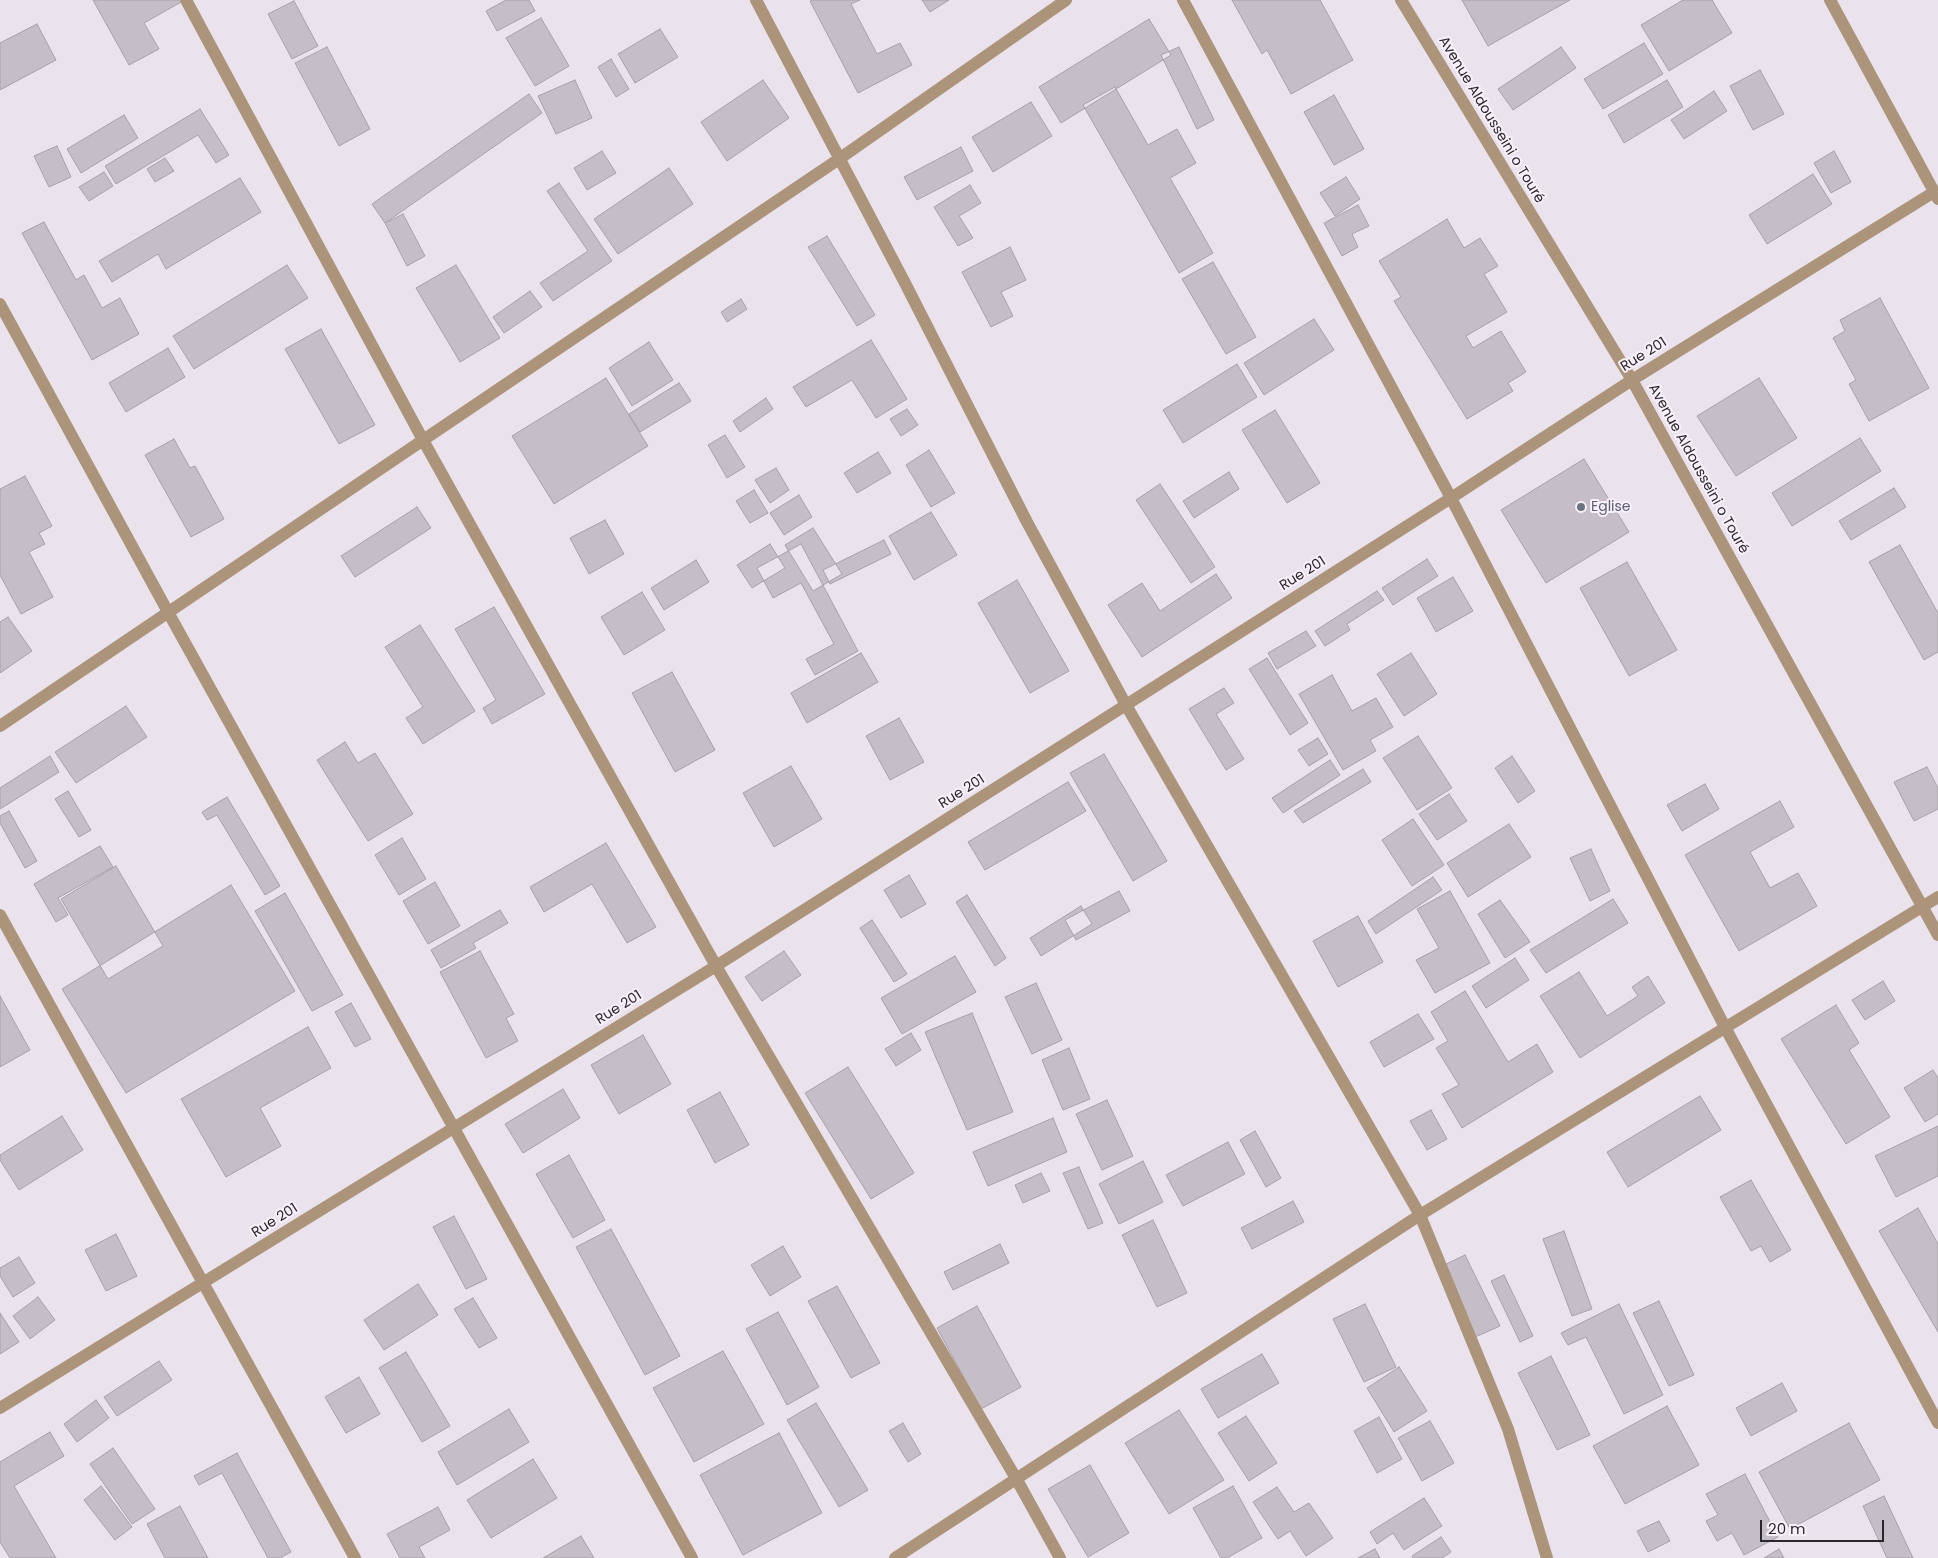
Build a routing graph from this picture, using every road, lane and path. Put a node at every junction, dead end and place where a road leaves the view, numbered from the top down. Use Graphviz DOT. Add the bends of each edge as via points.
graph roads {
  1 [pos="186,0"];
  2 [pos="756,0"];
  3 [pos="1066,0"];
  4 [pos="1183,0"];
  5 [pos="1401,0"];
  6 [pos="1830,0"];
  7 [pos="839,159"];
  8 [pos="1936,196"];
  9 [pos="0,304"];
  10 [pos="1632,380"];
  11 [pos="424,440"];
  12 [pos="1451,498"];
  13 [pos="168,612"];
  14 [pos="1126,705"];
  15 [pos="0,726"];
  16 [pos="1938,898"];
  17 [pos="1923,907"];
  18 [pos="0,915"];
  19 [pos="1938,935"];
  20 [pos="716,966"];
  21 [pos="1726,1029"];
  22 [pos="454,1127"];
  23 [pos="1420,1215"];
  24 [pos="204,1283"];
  25 [pos="0,1408"];
  26 [pos="1938,1423"];
  27 [pos="1017,1480"];
  28 [pos="354,1558"];
  29 [pos="692,1558"];
  30 [pos="895,1558"];
  31 [pos="1060,1558"];
  32 [pos="1547,1558"];
  1 -- 11 [label="street"];
  2 -- 7 [label="street"];
  3 -- 7 [label="street"];
  4 -- 12 [label="street"];
  5 -- 10 [label="street, Avenue Aldousseini o Touré"];
  6 -- 8 [label="street"];
  7 -- 11 [label="street"];
  7 -- 14 [label="street"];
  8 -- 10 [label="street, Rue 201"];
  9 -- 13 [label="street"];
  10 -- 12 [label="street, Rue 201"];
  10 -- 17 [label="street, Avenue Aldousseini o Touré"];
  11 -- 13 [label="street"];
  11 -- 20 [label="street"];
  12 -- 14 [label="street, Rue 201"];
  12 -- 21 [label="street"];
  13 -- 15 [label="street"];
  13 -- 22 [label="street"];
  14 -- 20 [label="street, Rue 201"];
  14 -- 23 [label="street"];
  16 -- 17 [label="street"];
  17 -- 19 [label="street, Avenue Aldousseini o Touré"];
  17 -- 21 [label="street"];
  18 -- 24 [label="street"];
  20 -- 22 [label="street, Rue 201"];
  20 -- 27 [label="street"];
  21 -- 23 [label="street"];
  21 -- 26 [label="street"];
  22 -- 24 [label="street, Rue 201"];
  22 -- 29 [label="street"];
  23 -- 27 [label="street"];
  23 -- 32 [label="street" via="1508,1429"];
  24 -- 25 [label="street, Rue 201"];
  24 -- 28 [label="street"];
  27 -- 30 [label="street"];
  27 -- 31 [label="street"];
}
